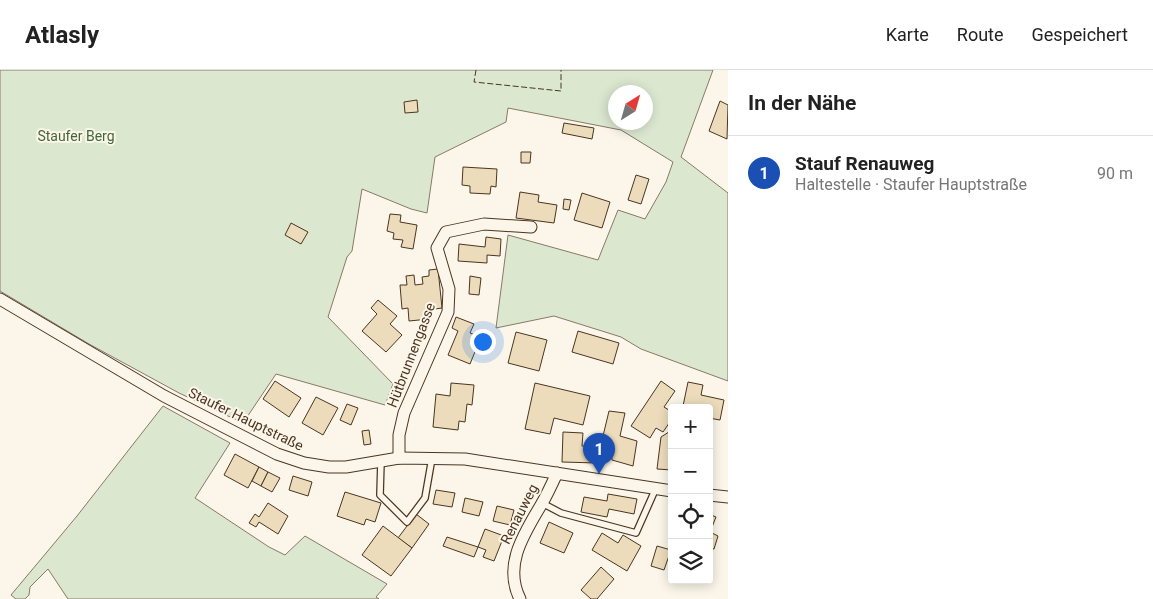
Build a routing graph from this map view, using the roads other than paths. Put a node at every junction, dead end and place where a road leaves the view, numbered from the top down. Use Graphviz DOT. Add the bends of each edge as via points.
graph roads {
  1 [pos="531,227"];
  2 [pos="0,299"];
  3 [pos="399,458"];
  4 [pos="432,458"];
  5 [pos="381,461"];
  6 [pos="557,473"];
  7 [pos="656,488"];
  8 [pos="668,490"];
  9 [pos="713,495"];
  10 [pos="728,497"];
  11 [pos="542,503"];
  12 [pos="520,599"];
  1 -- 3 [label="street, Hütbrunnengasse" via="484,224 446,232 437,248 449,289 448,312 404,414 399,435"];
  2 -- 5 [label="street, Staufer Hauptstraße" via="164,396 277,454 329,467"];
  3 -- 4 [label="street, Staufer Hauptstraße"];
  3 -- 5 [label="street, Staufer Hauptstraße"];
  4 -- 5 [label="lane" via="425,498 406,522 380,495"];
  4 -- 6 [label="street, Staufer Hauptstraße" via="482,461"];
  6 -- 7 [label="street, Staufer Hauptstraße"];
  6 -- 11 [label="street, Renauweg"];
  7 -- 8 [label="street, Staufer Hauptstraße"];
  7 -- 11 [label="lane" via="636,533 561,513"];
  9 -- 10 [label="street"];
  11 -- 12 [label="street, Renauweg" via="526,528 515,555 514,588"];
}
